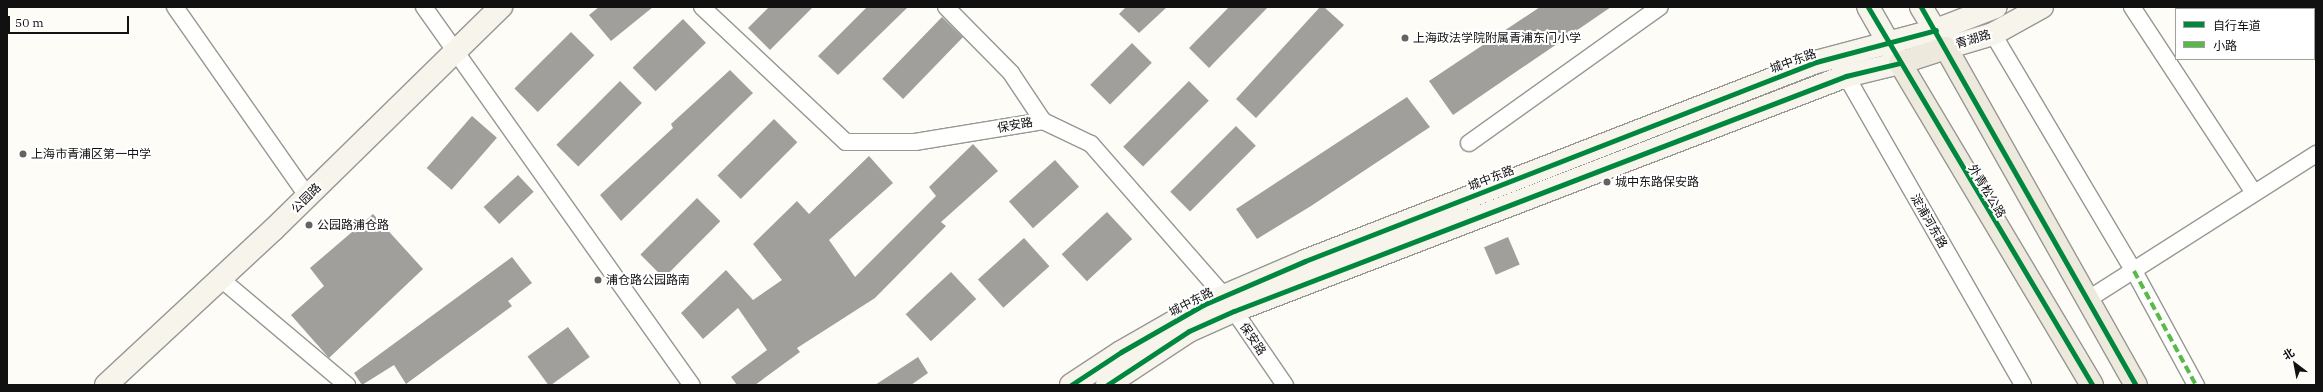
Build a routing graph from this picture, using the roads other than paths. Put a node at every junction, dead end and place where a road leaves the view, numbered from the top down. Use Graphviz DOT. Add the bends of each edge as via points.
graph roads {
  1 [pos="175,7"];
  2 [pos="424,7"];
  3 [pos="501,7"];
  4 [pos="702,7"];
  5 [pos="946,7"];
  6 [pos="1660,7"];
  7 [pos="1868,7"];
  8 [pos="1921,7"];
  9 [pos="1996,7"];
  10 [pos="2042,7"];
  11 [pos="2132,7"];
  12 [pos="1993,34"];
  13 [pos="1941,39"];
  14 [pos="1888,43"];
  15 [pos="455,52"];
  16 [pos="1835,57"];
  17 [pos="1900,63"];
  18 [pos="1846,76"];
  19 [pos="1043,121"];
  20 [pos="1469,144"];
  21 [pos="2316,154"];
  22 [pos="2254,194"];
  23 [pos="308,197"];
  24 [pos="2134,271"];
  25 [pos="221,279"];
  26 [pos="2087,300"];
  27 [pos="1229,304"];
  28 [pos="106,385"];
  29 [pos="348,385"];
  30 [pos="692,385"];
  31 [pos="1071,385"];
  32 [pos="1107,385"];
  33 [pos="1285,385"];
  34 [pos="2023,385"];
  35 [pos="2092,385"];
  36 [pos="2136,385"];
  37 [pos="2196,385"];
  1 -- 23 [label="street"];
  2 -- 15 [label="street"];
  3 -- 15 [label="main road, 公园路"];
  4 -- 19 [label="street, 保安路" via="846,142 915,142"];
  5 -- 19 [label="street" via="1011,73"];
  6 -- 20 [label="street"];
  7 -- 14 [label="main road, 外青松公路"];
  8 -- 13 [label="main road"];
  9 -- 13 [label="main road, 青湖路"];
  10 -- 12 [label="main road, 青湖路"];
  11 -- 22 [label="street"];
  12 -- 13 [label="main road, 青湖路"];
  12 -- 24 [label="street"];
  13 -- 14 [label="main road, 城中东路"];
  13 -- 17 [label="main road, 青湖路"];
  13 -- 26 [label="main road"];
  14 -- 16 [label="main road, 城中东路"];
  14 -- 17 [label="main road, 外青松公路"];
  15 -- 23 [label="main road, 公园路"];
  15 -- 30 [label="street"];
  16 -- 18 [label="street, 淀浦河东路"];
  16 -- 27 [label="main road, 城中东路" via="1357,241"];
  17 -- 18 [label="main road, 城中东路"];
  17 -- 35 [label="main road, 外青松公路"];
  18 -- 27 [label="main road, 城中东路"];
  18 -- 34 [label="street, 淀浦河东路"];
  19 -- 27 [label="street, 保安路" via="1091,144"];
  21 -- 22 [label="street"];
  22 -- 24 [label="street"];
  23 -- 25 [label="main road, 公园路"];
  24 -- 26 [label="street"];
  24 -- 37 [label="street"];
  25 -- 28 [label="main road, 公园路"];
  25 -- 29 [label="street"];
  26 -- 36 [label="main road"];
  27 -- 31 [label="main road, 城中东路" via="1203,305 1121,352"];
  27 -- 32 [label="main road, 城中东路"];
  27 -- 33 [label="street, 保安路"];
}
